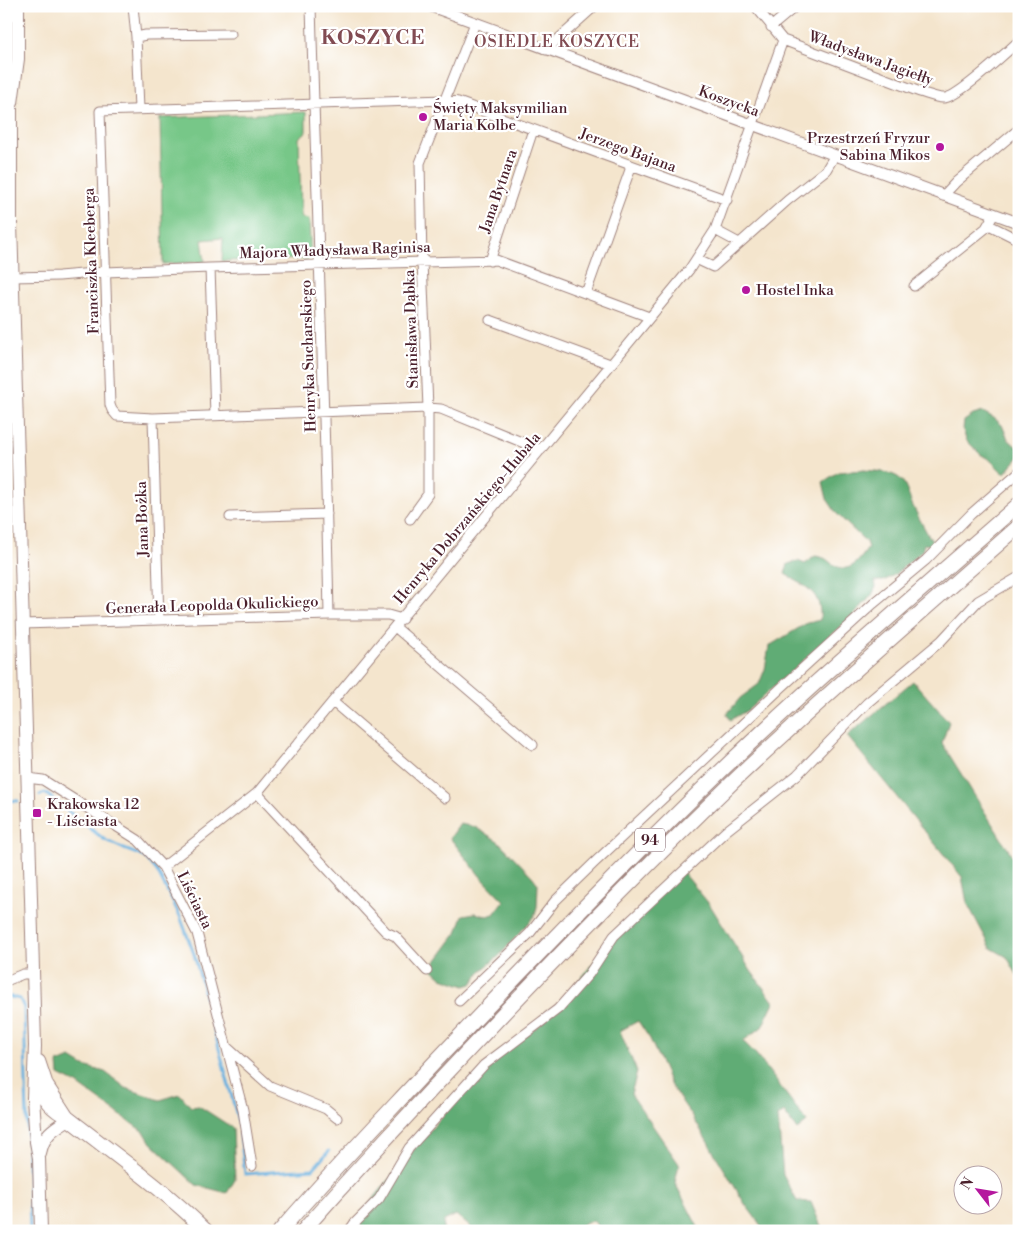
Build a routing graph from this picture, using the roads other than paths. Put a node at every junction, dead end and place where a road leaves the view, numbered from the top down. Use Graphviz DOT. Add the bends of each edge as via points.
graph roads {
  1 [pos="18,6"];
  2 [pos="133,6"];
  3 [pos="311,6"];
  4 [pos="430,6"];
  5 [pos="595,6"];
  6 [pos="755,6"];
  7 [pos="796,6"];
  8 [pos="475,23"];
  9 [pos="771,27"];
  10 [pos="231,34"];
  11 [pos="136,37"];
  12 [pos="783,40"];
  13 [pos="1019,41"];
  14 [pos="546,50"];
  15 [pos="6,84"];
  16 [pos="446,100"];
  17 [pos="314,105"];
  18 [pos="11,108"];
  19 [pos="138,109"];
  20 [pos="753,125"];
  21 [pos="1019,129"];
  22 [pos="533,130"];
  23 [pos="835,156"];
  24 [pos="631,166"];
  25 [pos="943,196"];
  26 [pos="727,200"];
  27 [pos="994,214"];
  28 [pos="1019,223"];
  29 [pos="988,225"];
  30 [pos="716,230"];
  31 [pos="1019,240"];
  32 [pos="739,243"];
  33 [pos="696,259"];
  34 [pos="422,261"];
  35 [pos="490,261"];
  36 [pos="318,266"];
  37 [pos="210,268"];
  38 [pos="105,272"];
  39 [pos="12,277"];
  40 [pos="914,286"];
  41 [pos="586,292"];
  42 [pos="649,317"];
  43 [pos="490,320"];
  44 [pos="610,364"];
  45 [pos="428,408"];
  46 [pos="323,412"];
  47 [pos="215,415"];
  48 [pos="153,418"];
  49 [pos="542,450"];
  50 [pos="1019,472"];
  51 [pos="1019,504"];
  52 [pos="327,514"];
  53 [pos="230,517"];
  54 [pos="410,519"];
  55 [pos="1019,526"];
  56 [pos="1019,577"];
  57 [pos="329,615"];
  58 [pos="402,619"];
  59 [pos="159,620"];
  60 [pos="22,624"];
  61 [pos="395,627"];
  62 [pos="333,702"];
  63 [pos="533,745"];
  64 [pos="27,778"];
  65 [pos="257,794"];
  66 [pos="445,798"];
  67 [pos="163,867"];
  68 [pos="427,971"];
  69 [pos="33,974"];
  70 [pos="6,981"];
  71 [pos="460,1001"];
  72 [pos="35,1046"];
  73 [pos="228,1048"];
  74 [pos="35,1078"];
  75 [pos="337,1118"];
  76 [pos="68,1119"];
  77 [pos="36,1142"];
  78 [pos="38,1158"];
  79 [pos="252,1166"];
  80 [pos="41,1231"];
  81 [pos="206,1231"];
  82 [pos="280,1231"];
  83 [pos="302,1231"];
  84 [pos="349,1231"];
  1 -- 18 [label="main road" via="18,59"];
  2 -- 11 [label="street"];
  3 -- 17 [label="street, Henryka Sucharskiego"];
  4 -- 8 [label="street, Koszycka"];
  5 -- 14 [label="street"];
  6 -- 9 [label="street, Władysława Jagiełły"];
  7 -- 9 [label="street"];
  8 -- 14 [label="street, Koszycka"];
  8 -- 16 [label="street, Stanisława Dąbka"];
  9 -- 12 [label="street, Władysława Jagiełły"];
  10 -- 11 [label="street"];
  11 -- 19 [label="street"];
  12 -- 13 [label="street, Władysława Jagiełły" via="943,98 951,97"];
  12 -- 20 [label="street"];
  14 -- 20 [label="street, Koszycka"];
  15 -- 18 [label="main road"];
  16 -- 17 [label="street, Jerzego Bajana"];
  16 -- 22 [label="street, Jerzego Bajana"];
  16 -- 34 [label="street, Stanisława Dąbka" via="420,163"];
  17 -- 19 [label="street, Franciszka Kleeberga"];
  17 -- 36 [label="street, Henryka Sucharskiego"];
  18 -- 39 [label="main road"];
  19 -- 38 [label="street, Franciszka Kleeberga" via="100,111"];
  20 -- 23 [label="street, Koszycka"];
  20 -- 26 [label="street, Henryka Dobrzańskiego-Hubala"];
  21 -- 25 [label="street"];
  22 -- 24 [label="street, Jerzego Bajana"];
  22 -- 35 [label="street, Jana Bytnara"];
  23 -- 25 [label="street, Koszycka"];
  23 -- 32 [label="street" via="826,170"];
  24 -- 26 [label="street, Jerzego Bajana"];
  24 -- 41 [label="street"];
  25 -- 27 [label="street, Koszycka"];
  26 -- 30 [label="street, Henryka Dobrzańskiego-Hubala"];
  27 -- 28 [label="street, Koszycka"];
  27 -- 29 [label="street"];
  29 -- 31 [label="street"];
  29 -- 40 [label="street"];
  30 -- 32 [label="street"];
  30 -- 33 [label="street, Henryka Dobrzańskiego-Hubala"];
  32 -- 33 [label="street" via="713,267"];
  33 -- 42 [label="street, Henryka Dobrzańskiego-Hubala"];
  34 -- 35 [label="street, Majora Władysława Raginisa"];
  34 -- 36 [label="street, Majora Władysława Raginisa"];
  34 -- 45 [label="street, Stanisława Dąbka"];
  35 -- 41 [label="street, Majora Władysława Raginisa" via="496,260"];
  36 -- 37 [label="street, Majora Władysława Raginisa"];
  36 -- 46 [label="street, Henryka Sucharskiego"];
  37 -- 38 [label="street, Majora Władysława Raginisa"];
  37 -- 47 [label="street"];
  38 -- 39 [label="street, Majora Władysława Raginisa"];
  38 -- 48 [label="street, Franciszka Kleeberga" via="110,405 117,416"];
  39 -- 60 [label="main road"];
  41 -- 42 [label="street, Majora Władysława Raginisa"];
  42 -- 44 [label="street, Henryka Dobrzańskiego-Hubala"];
  43 -- 44 [label="street"];
  44 -- 49 [label="street, Henryka Dobrzańskiego-Hubala"];
  45 -- 46 [label="street, Franciszka Kleeberga"];
  45 -- 49 [label="street, Franciszka Kleeberga" via="440,409"];
  45 -- 54 [label="street, Stanisława Dąbka" via="428,494"];
  46 -- 47 [label="street, Franciszka Kleeberga"];
  46 -- 52 [label="street, Henryka Sucharskiego"];
  47 -- 48 [label="street, Franciszka Kleeberga"];
  48 -- 59 [label="street, Jana Bożka"];
  49 -- 58 [label="street, Henryka Dobrzańskiego-Hubala"];
  50 -- 71 [label="street" via="601,856 555,902 530,933"];
  51 -- 82 [label="main road, 94" via="828,672 638,852 501,992"];
  52 -- 53 [label="street"];
  52 -- 57 [label="street, Henryka Sucharskiego"];
  55 -- 83 [label="main road, 94" via="767,751 650,864 480,1038"];
  56 -- 84 [label="street" via="978,602 941,641 867,703 797,775 726,831 614,936 589,974 558,1010 484,1065 409,1148 379,1199"];
  57 -- 58 [label="street, Generała Leopolda Okulickiego" via="388,615"];
  57 -- 59 [label="street, Generała Leopolda Okulickiego"];
  58 -- 61 [label="street, Henryka Dobrzańskiego-Hubala"];
  59 -- 60 [label="street, Generała Leopolda Okulickiego"];
  60 -- 64 [label="main road"];
  61 -- 62 [label="street, Henryka Dobrzańskiego-Hubala"];
  61 -- 63 [label="street"];
  62 -- 65 [label="street, Henryka Dobrzańskiego-Hubala"];
  62 -- 66 [label="street"];
  64 -- 67 [label="street, Liściasta" via="43,780 138,840"];
  64 -- 69 [label="main road"];
  65 -- 67 [label="street, Henryka Dobrzańskiego-Hubala"];
  65 -- 68 [label="street" via="386,932 395,936"];
  67 -- 73 [label="street, Liściasta" via="197,933"];
  69 -- 70 [label="street" via="23,974"];
  69 -- 72 [label="main road"];
  72 -- 74 [label="main road"];
  72 -- 76 [label="main road" via="47,1085"];
  73 -- 75 [label="street" via="270,1086 326,1109"];
  73 -- 79 [label="street, Liściasta"];
  74 -- 76 [label="main road" via="48,1105"];
  74 -- 77 [label="main road"];
  76 -- 77 [label="main road" via="48,1122 39,1131"];
  76 -- 78 [label="main road" via="48,1133"];
  76 -- 81 [label="main road" via="140,1174"];
  77 -- 78 [label="main road"];
  78 -- 80 [label="main road"];
}
